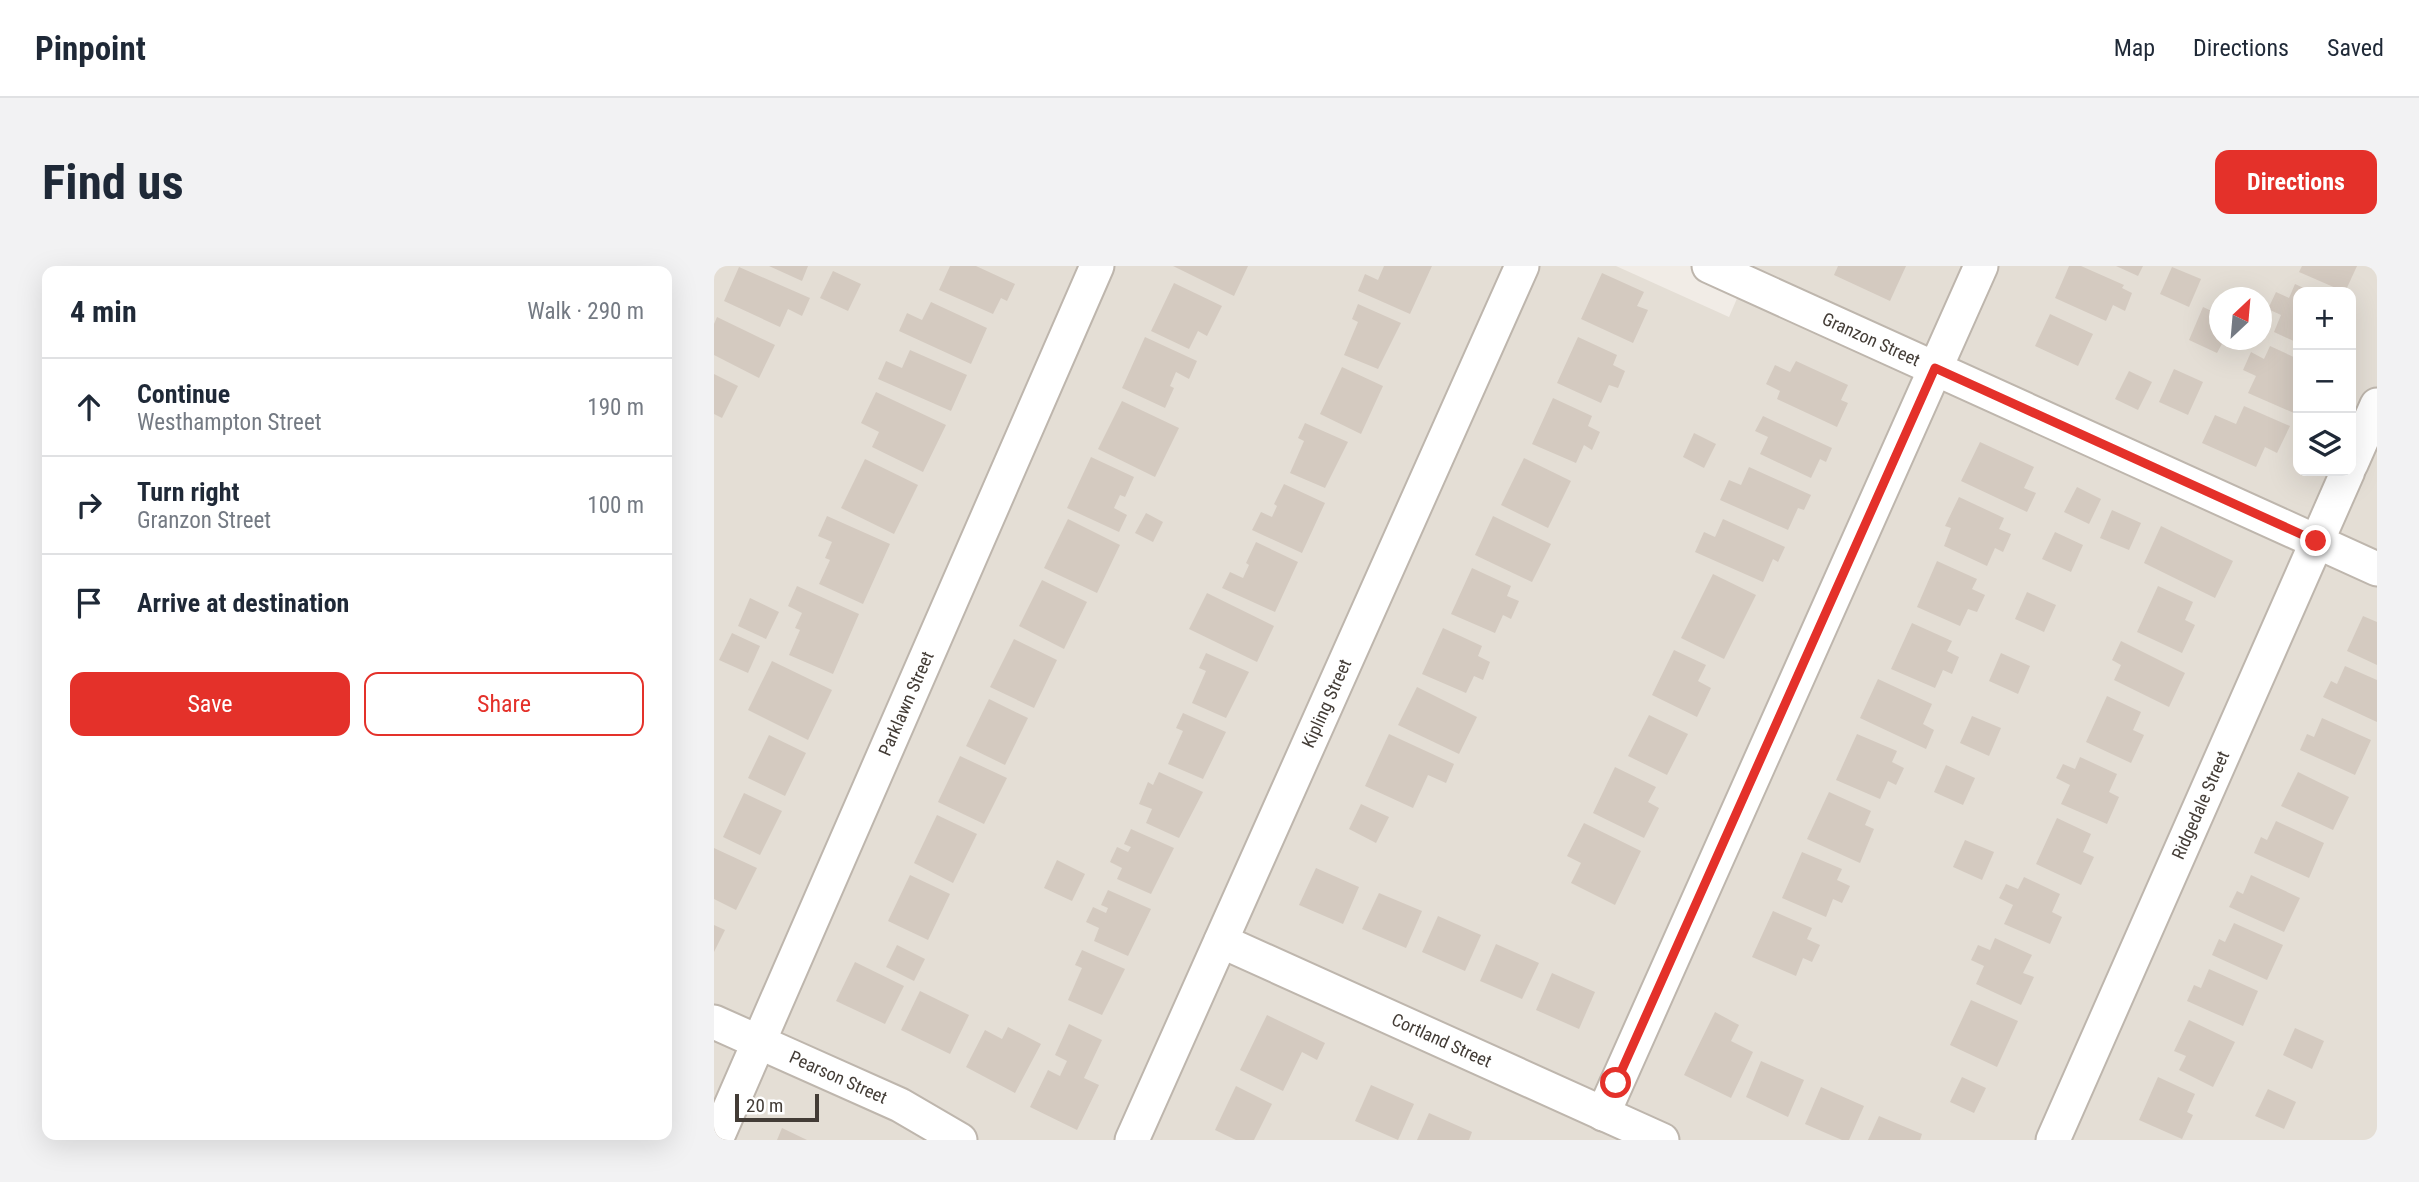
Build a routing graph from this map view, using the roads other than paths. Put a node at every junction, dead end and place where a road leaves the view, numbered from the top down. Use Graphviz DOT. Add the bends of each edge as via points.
graph roads {
  1 [pos="1097,266"];
  2 [pos="1522,266"];
  3 [pos="1709,266"];
  4 [pos="1981,266"];
  5 [pos="1935,368"];
  6 [pos="2377,405"];
  7 [pos="2356,453"];
  8 [pos="2346,476"];
  9 [pos="2316,541"];
  10 [pos="2377,569"];
  11 [pos="1221,942"];
  12 [pos="714,1022"];
  13 [pos="758,1042"];
  14 [pos="1603,1114"];
  15 [pos="716,1140"];
  16 [pos="960,1140"];
  17 [pos="1132,1140"];
  18 [pos="1662,1140"];
  19 [pos="2053,1140"];
  1 -- 13 [label="street, Parklawn Street"];
  2 -- 11 [label="street, Kipling Street"];
  3 -- 5 [label="street, Granzon Street"];
  4 -- 5 [label="street"];
  5 -- 9 [label="street, Granzon Street"];
  5 -- 14 [label="street"];
  6 -- 7 [label="street"];
  8 -- 9 [label="street, Ridgedale Street"];
  9 -- 10 [label="street, Granzon Street"];
  9 -- 19 [label="street, Ridgedale Street"];
  11 -- 14 [label="street, Cortland Street"];
  11 -- 17 [label="street, Kipling Street"];
  12 -- 13 [label="street, Pearson Street"];
  13 -- 15 [label="street, Parklawn Street"];
  13 -- 16 [label="street, Pearson Street" via="900,1105"];
  14 -- 18 [label="street, Cortland Street"];
}
